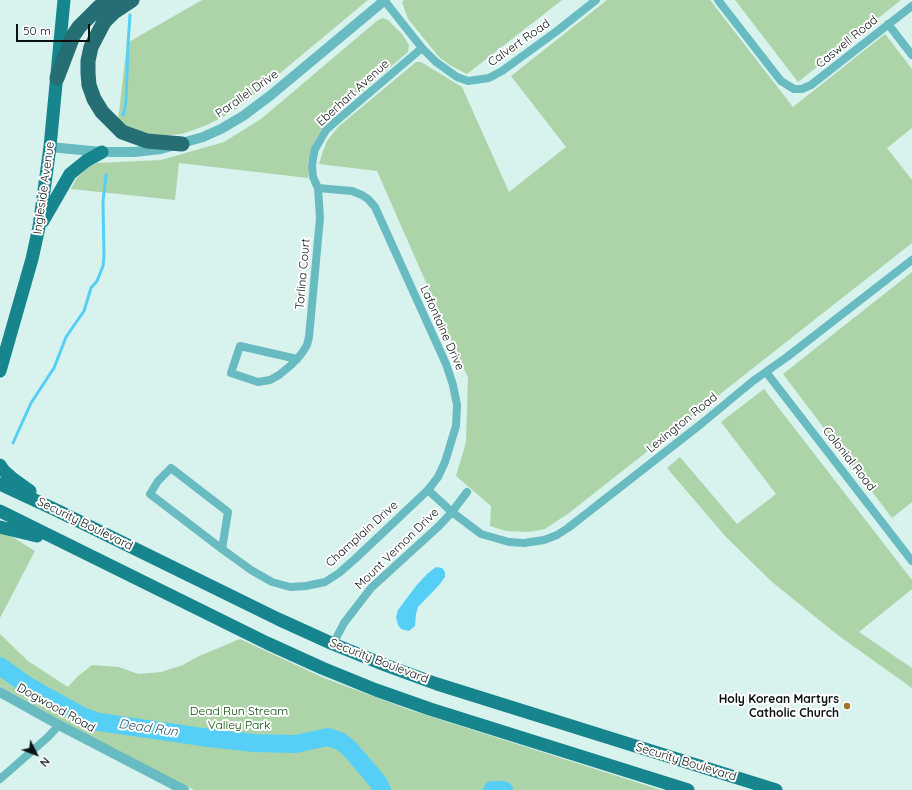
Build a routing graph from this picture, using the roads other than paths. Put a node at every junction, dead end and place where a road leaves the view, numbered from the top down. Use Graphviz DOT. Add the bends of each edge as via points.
graph roads {
  1 [pos="64,0"];
  2 [pos="111,0"];
  3 [pos="132,0"];
  4 [pos="385,0"];
  5 [pos="596,0"];
  6 [pos="718,0"];
  7 [pos="912,6"];
  8 [pos="888,24"];
  9 [pos="422,48"];
  10 [pos="912,56"];
  11 [pos="57,78"];
  12 [pos="182,144"];
  13 [pos="50,147"];
  14 [pos="102,152"];
  15 [pos="318,188"];
  16 [pos="39,227"];
  17 [pos="912,260"];
  18 [pos="297,359"];
  19 [pos="0,371"];
  20 [pos="766,372"];
  21 [pos="0,465"];
  22 [pos="0,484"];
  23 [pos="428,490"];
  24 [pos="467,492"];
  25 [pos="56,510"];
  26 [pos="0,511"];
  27 [pos="452,512"];
  28 [pos="0,527"];
  29 [pos="64,544"];
  30 [pos="222,549"];
  31 [pos="912,562"];
  32 [pos="333,644"];
  33 [pos="0,692"];
  34 [pos="59,725"];
  35 [pos="0,779"];
  36 [pos="184,790"];
  37 [pos="688,790"];
  38 [pos="776,790"];
  1 -- 11 [label="main road, Ingleside Avenue"];
  2 -- 11 [label="highway" via="99,7 79,27"];
  3 -- 12 [label="highway" via="104,22 91,47 88,61 89,85 102,112 122,132 147,141"];
  4 -- 9 [label="street, Calvert Road"];
  4 -- 12 [label="street, Parallel Drive" via="243,116 203,138"];
  5 -- 9 [label="street, Calvert Road" via="508,67 489,78 468,81 457,77"];
  6 -- 8 [label="street, Caswell Road" via="781,81 794,89 811,86"];
  7 -- 8 [label="street, Caswell Road"];
  8 -- 10 [label="street"];
  9 -- 15 [label="street, Eberhart Avenue" via="326,130 312,158 313,177"];
  11 -- 13 [label="main road, Ingleside Avenue"];
  12 -- 14 [label="street, Parallel Drive" via="141,151"];
  13 -- 14 [label="street, Parallel Drive"];
  13 -- 16 [label="main road, Ingleside Avenue"];
  14 -- 16 [label="main road" via="70,174"];
  15 -- 18 [label="street, Torlina Court" via="320,218 309,337"];
  15 -- 23 [label="street, Lafontaine Drive" via="352,191 368,199 375,207 454,385 457,405 456,426 445,462"];
  16 -- 19 [label="main road, Ingleside Avenue"];
  17 -- 20 [label="street, Lexington Road"];
  18 -- 18 [label="street, Torlina Court" via="270,380 258,382 231,373 240,346"];
  20 -- 27 [label="street, Lexington Road" via="583,518 557,535 524,543 509,542 481,534"];
  20 -- 31 [label="street, Colonial Road"];
  21 -- 25 [label="main road" via="12,478"];
  22 -- 25 [label="main road, Security Boulevard"];
  23 -- 27 [label="street"];
  23 -- 30 [label="street, Champlain Drive" via="355,559 325,582 290,587 272,582"];
  24 -- 27 [label="street, Mount Vernon Drive"];
  25 -- 32 [label="main road, Security Boulevard"];
  26 -- 29 [label="main road"];
  27 -- 32 [label="street, Mount Vernon Drive" via="371,588 344,623"];
  28 -- 29 [label="main road"];
  29 -- 37 [label="main road" via="267,644 376,690"];
  30 -- 30 [label="street, Champlain Drive" via="150,494 171,468 228,512"];
  32 -- 38 [label="main road, Security Boulevard" via="437,684"];
  33 -- 34 [label="street, Dogwood Road"];
  34 -- 35 [label="street"];
  34 -- 36 [label="street, Dogwood Road"];
}
